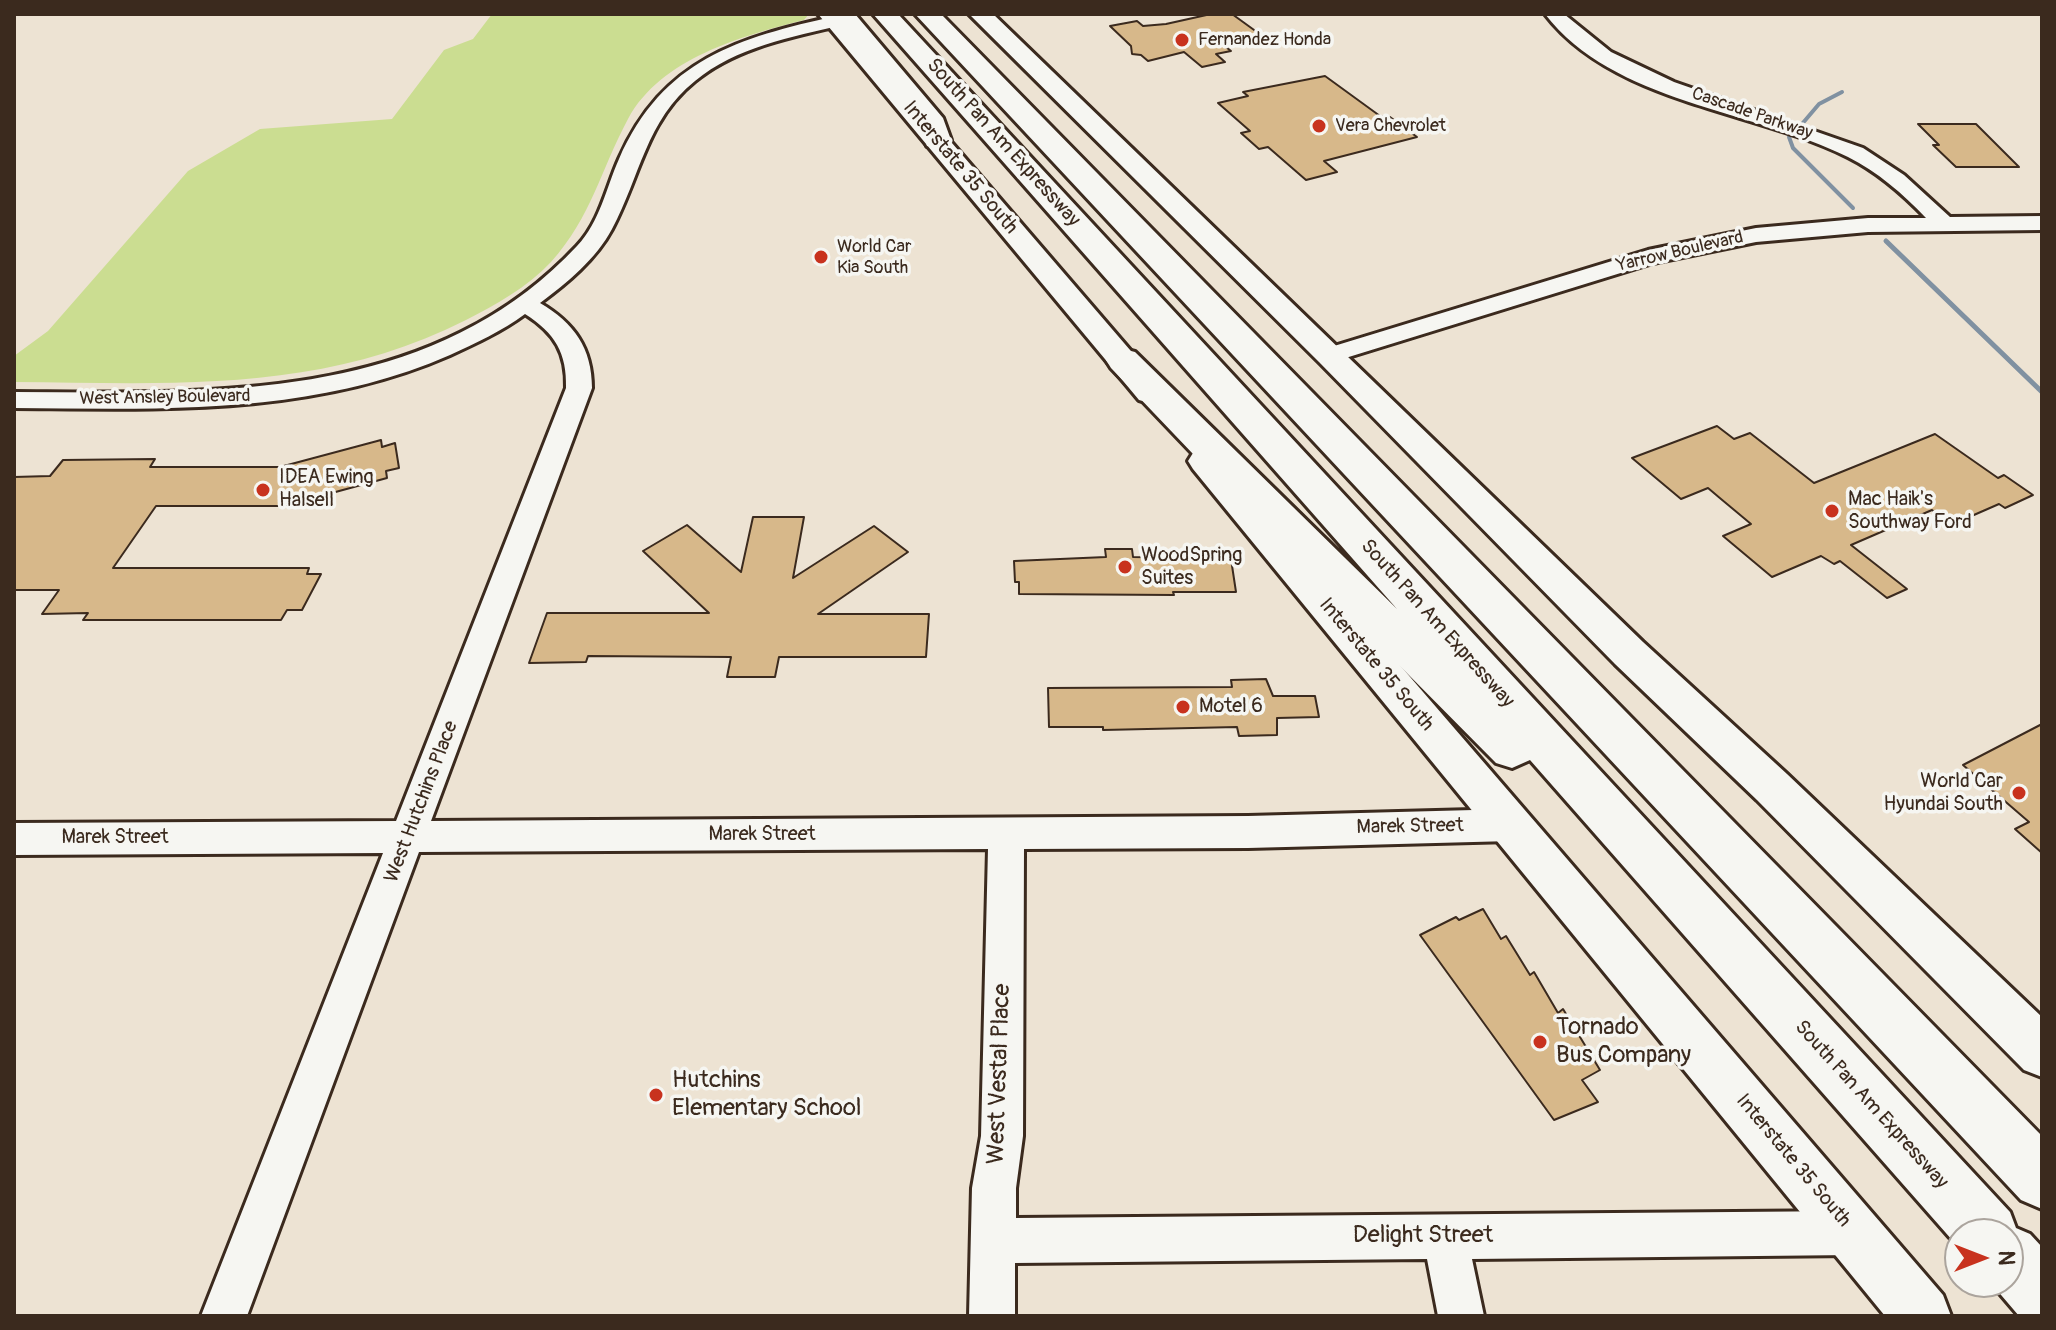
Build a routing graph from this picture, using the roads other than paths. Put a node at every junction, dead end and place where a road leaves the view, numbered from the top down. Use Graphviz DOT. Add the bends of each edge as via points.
graph roads {
  1 [pos="885,14"];
  2 [pos="927,14"];
  3 [pos="980,14"];
  4 [pos="1554,14"];
  5 [pos="835,16"];
  6 [pos="937,140"];
  7 [pos="2042,223"];
  8 [pos="1944,224"];
  9 [pos="525,304"];
  10 [pos="1330,355"];
  11 [pos="1123,360"];
  12 [pos="14,400"];
  13 [pos="1511,825"];
  14 [pos="1006,833"];
  15 [pos="408,838"];
  16 [pos="14,839"];
  17 [pos="2042,1052"];
  18 [pos="2042,1179"];
  19 [pos="1947,1218"];
  20 [pos="1974,1218"];
  21 [pos="1853,1233"];
  22 [pos="1445,1236"];
  23 [pos="993,1241"];
  24 [pos="2024,1274"];
  25 [pos="2024,1294"];
  26 [pos="2042,1294"];
  27 [pos="2042,1311"];
  28 [pos="224,1316"];
  29 [pos="992,1316"];
  30 [pos="1461,1316"];
  31 [pos="1922,1316"];
  1 -- 20 [label="highway, South Pan Am Expressway"];
  2 -- 18 [label="highway, South Pan Am Expressway"];
  3 -- 10 [label="main road"];
  4 -- 8 [label="street, Cascade Parkway" via="1591,47 1644,75 1862,156 1905,184"];
  5 -- 6 [label="highway" via="933,124"];
  5 -- 9 [label="street, West Ansley Boulevard" via="721,56 677,84 642,130 589,246"];
  6 -- 11 [label="main road, Interstate 35 South"];
  7 -- 8 [label="street, Yarrow Boulevard"];
  8 -- 10 [label="street, Yarrow Boulevard" via="1819,228 1688,248"];
  9 -- 12 [label="street, West Ansley Boulevard" via="426,355 378,372 275,395"];
  9 -- 15 [label="street, West Hutchins Place" via="561,328 574,347 579,388"];
  10 -- 17 [label="main road"];
  11 -- 13 [label="main road, Interstate 35 South"];
  11 -- 19 [label="highway" via="1566,805 1851,1123"];
  13 -- 14 [label="street, Marek Street"];
  13 -- 21 [label="main road, Interstate 35 South"];
  14 -- 15 [label="street, Marek Street"];
  14 -- 23 [label="street, West Vestal Place" via="1002,1136"];
  15 -- 16 [label="street, Marek Street"];
  15 -- 28 [label="street, West Hutchins Place"];
  21 -- 22 [label="street, Delight Street"];
  21 -- 31 [label="main road, Interstate 35 South"];
  22 -- 23 [label="street, Delight Street"];
  22 -- 30 [label="street"];
  23 -- 29 [label="street, West Vestal Place"];
  24 -- 26 [label="highway"];
  25 -- 27 [label="highway"];
}
